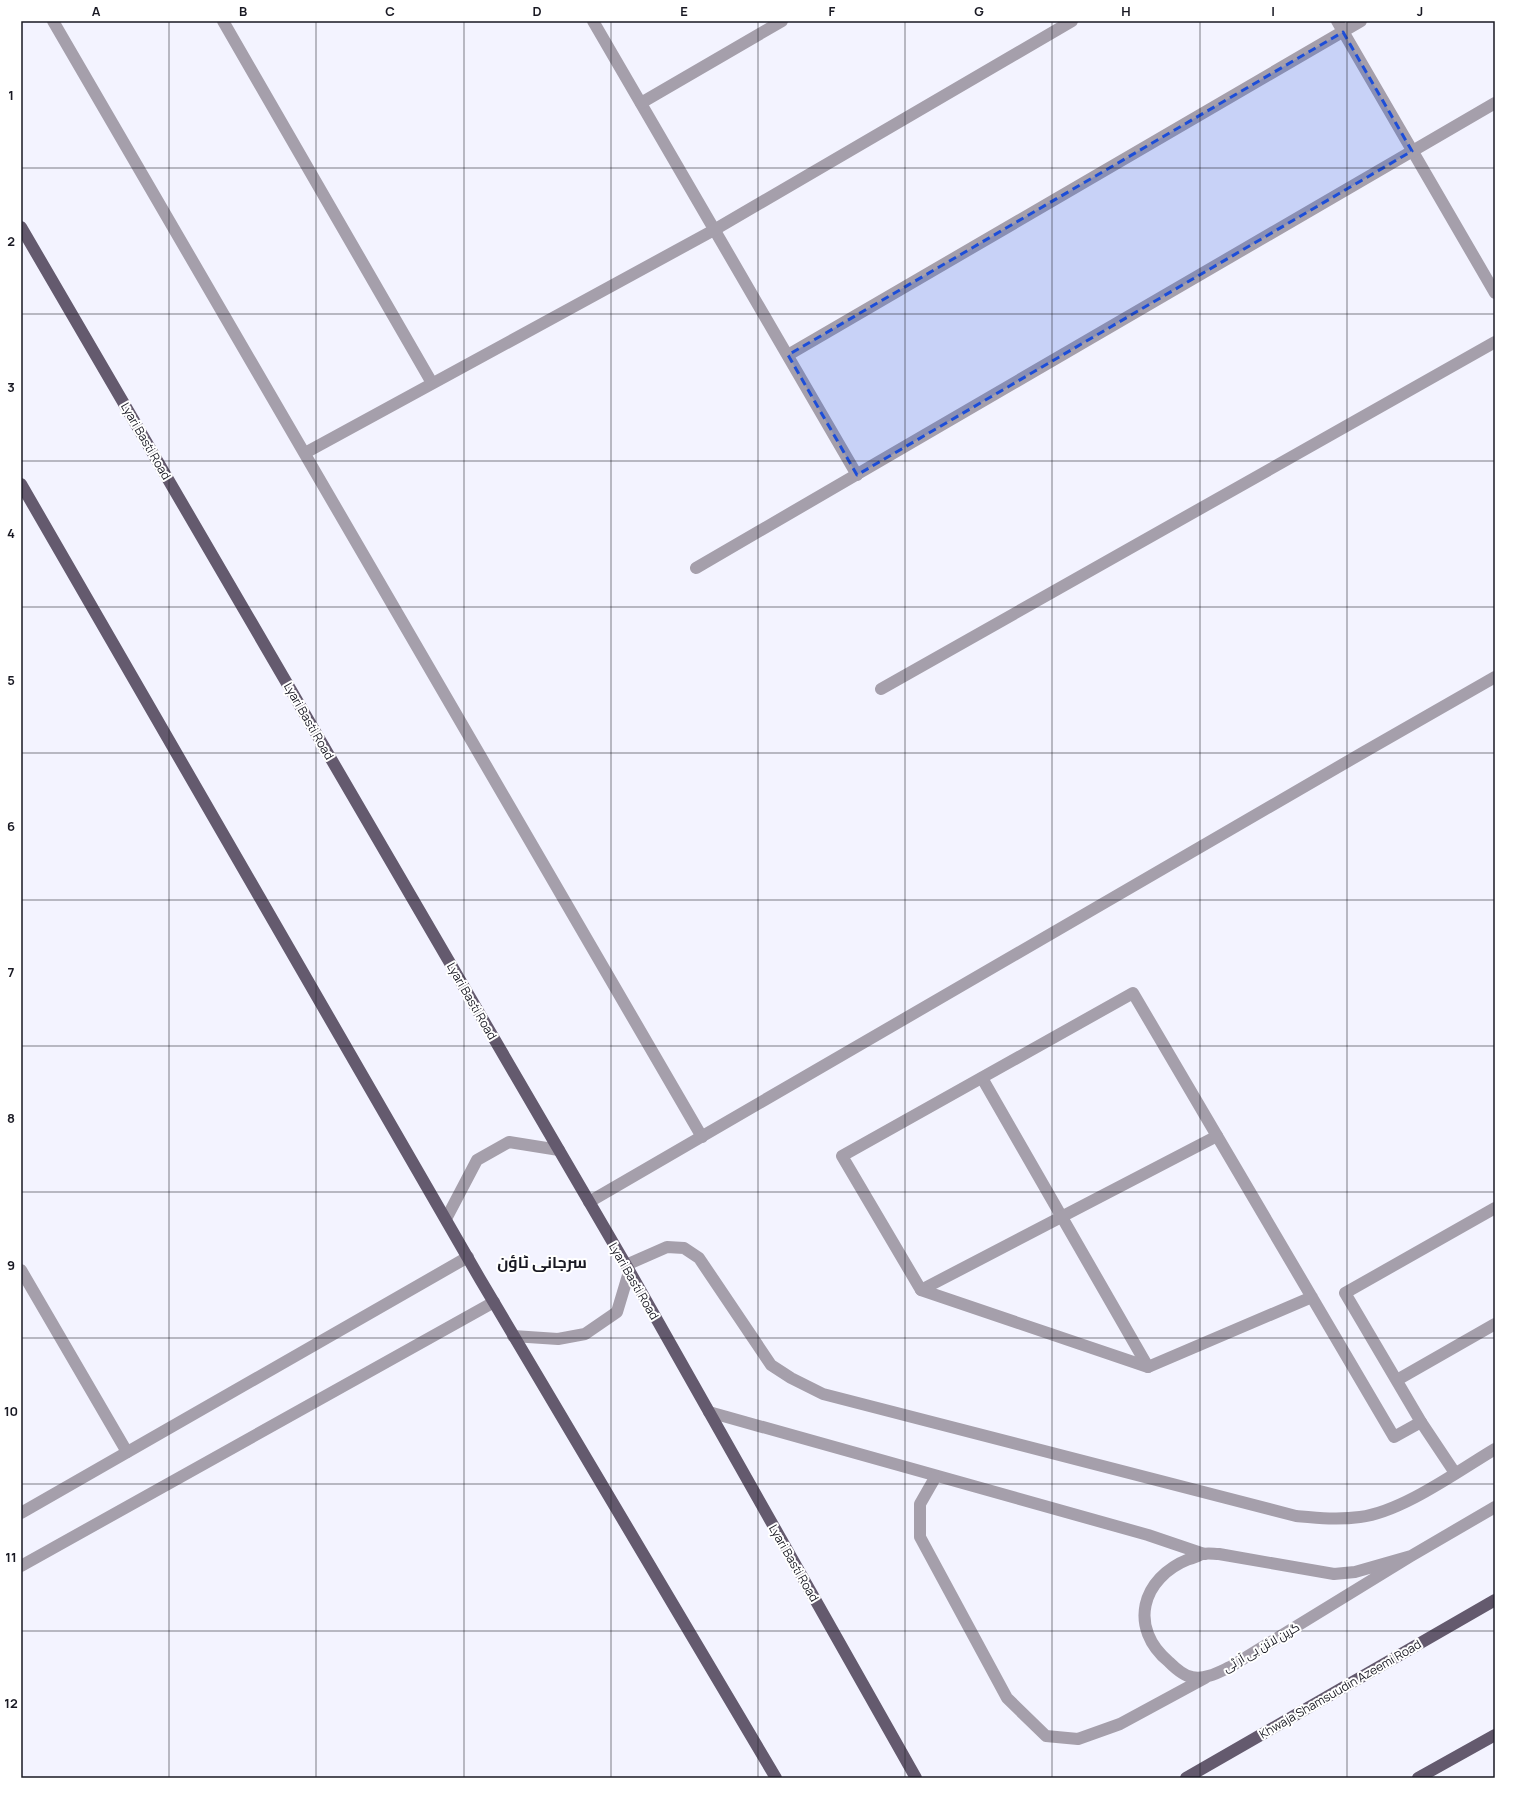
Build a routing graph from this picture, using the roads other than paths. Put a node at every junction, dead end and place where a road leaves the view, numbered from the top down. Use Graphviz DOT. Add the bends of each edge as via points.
graph roads {
  1 [pos="53,21"];
  2 [pos="223,21"];
  3 [pos="593,21"];
  4 [pos="782,21"];
  5 [pos="1072,21"];
  6 [pos="1337,21"];
  7 [pos="1362,21"];
  8 [pos="1343,32"];
  9 [pos="641,103"];
  10 [pos="1495,103"];
  11 [pos="1412,151"];
  12 [pos="21,227"];
  13 [pos="714,230"];
  14 [pos="1495,293"];
  15 [pos="1495,342"];
  16 [pos="788,355"];
  17 [pos="432,384"];
  18 [pos="304,453"];
  19 [pos="857,475"];
  20 [pos="21,484"];
  21 [pos="696,568"];
  22 [pos="1495,678"];
  23 [pos="881,689"];
  24 [pos="982,1078"];
  25 [pos="1217,1136"];
  26 [pos="702,1137"];
  27 [pos="559,1150"];
  28 [pos="589,1202"];
  29 [pos="1495,1208"];
  30 [pos="1061,1217"];
  31 [pos="446,1219"];
  32 [pos="468,1257"];
  33 [pos="628,1269"];
  34 [pos="21,1270"];
  35 [pos="921,1290"];
  36 [pos="1312,1297"];
  37 [pos="494,1302"];
  38 [pos="1495,1324"];
  39 [pos="514,1336"];
  40 [pos="1148,1367"];
  41 [pos="1397,1380"];
  42 [pos="709,1412"];
  43 [pos="1422,1422"];
  44 [pos="1495,1449"];
  45 [pos="127,1452"];
  46 [pos="1455,1473"];
  47 [pos="936,1476"];
  48 [pos="1495,1507"];
  49 [pos="21,1513"];
  50 [pos="1204,1554"];
  51 [pos="1411,1556"];
  52 [pos="21,1566"];
  53 [pos="1495,1600"];
  54 [pos="1210,1676"];
  55 [pos="1495,1735"];
  56 [pos="776,1778"];
  57 [pos="916,1778"];
  58 [pos="1186,1778"];
  59 [pos="1418,1778"];
  1 -- 18 [label="street"];
  2 -- 17 [label="street"];
  3 -- 9 [label="street"];
  4 -- 9 [label="street"];
  5 -- 13 [label="street"];
  6 -- 8 [label="street"];
  7 -- 8 [label="street"];
  8 -- 11 [label="street"];
  8 -- 16 [label="street"];
  9 -- 13 [label="street"];
  10 -- 11 [label="street"];
  11 -- 14 [label="street"];
  11 -- 19 [label="street"];
  12 -- 27 [label="main road, Lyari Basti Road"];
  13 -- 16 [label="street"];
  13 -- 17 [label="street"];
  15 -- 23 [label="street"];
  16 -- 19 [label="street"];
  17 -- 18 [label="street"];
  18 -- 26 [label="street"];
  19 -- 21 [label="street"];
  20 -- 31 [label="main road"];
  22 -- 26 [label="street"];
  24 -- 25 [label="street" via="1133,993"];
  24 -- 30 [label="street"];
  24 -- 35 [label="street" via="842,1156"];
  25 -- 30 [label="street"];
  25 -- 36 [label="street"];
  26 -- 28 [label="street"];
  27 -- 28 [label="main road, Lyari Basti Road"];
  27 -- 31 [label="street" via="509,1142 477,1160"];
  28 -- 33 [label="main road, Lyari Basti Road"];
  29 -- 41 [label="street" via="1345,1293"];
  30 -- 35 [label="street"];
  30 -- 40 [label="street"];
  31 -- 32 [label="main road"];
  32 -- 37 [label="main road"];
  32 -- 45 [label="street"];
  33 -- 39 [label="street" via="617,1312 586,1334 558,1339"];
  33 -- 42 [label="main road, Lyari Basti Road"];
  33 -- 46 [label="street" via="667,1247 684,1248 699,1258 771,1365 823,1394 1296,1516 1331,1520 1361,1517 1398,1506"];
  34 -- 45 [label="street"];
  35 -- 40 [label="street"];
  36 -- 40 [label="street"];
  36 -- 43 [label="street" via="1394,1437"];
  37 -- 39 [label="main road"];
  37 -- 52 [label="street"];
  38 -- 41 [label="street"];
  39 -- 56 [label="main road"];
  41 -- 43 [label="street"];
  42 -- 47 [label="street"];
  42 -- 57 [label="main road, Lyari Basti Road"];
  43 -- 46 [label="street"];
  44 -- 46 [label="street"];
  45 -- 49 [label="street"];
  47 -- 50 [label="street" via="1148,1535"];
  47 -- 54 [label="street" via="920,1504 920,1537 1007,1698 1046,1736 1078,1739 1120,1724"];
  48 -- 51 [label="street, گرین لائن بی آر ٹی"];
  50 -- 51 [label="street, گرین لائن بی آر ٹی" via="1219,1554 1334,1574 1355,1572"];
  50 -- 54 [label="street, گرین لائن بی آر ٹی" via="1166,1572 1154,1585 1144,1604 1144,1622 1150,1641 1163,1658 1192,1677"];
  51 -- 54 [label="street, گرین لائن بی آر ٹی" via="1230,1667"];
  53 -- 58 [label="main road, Khwaja Shamsuudin Azeemi Road"];
  55 -- 59 [label="main road"];
}
